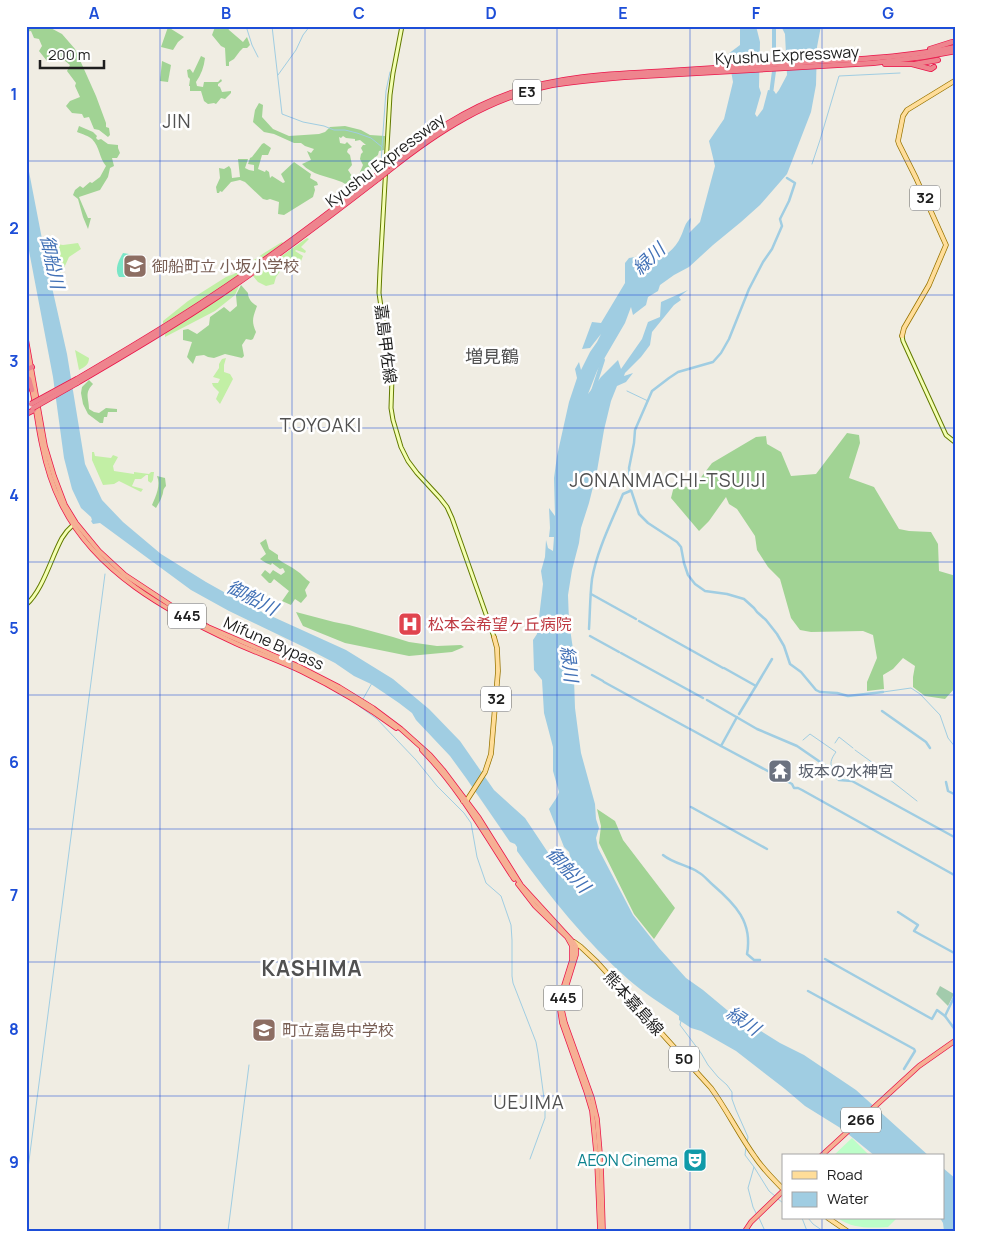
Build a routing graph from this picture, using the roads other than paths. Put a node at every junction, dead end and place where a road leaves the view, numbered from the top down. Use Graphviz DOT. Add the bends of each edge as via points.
graph roads {
  1 [pos="402,26"];
  2 [pos="954,44"];
  3 [pos="956,51"];
  4 [pos="938,60"];
  5 [pos="874,61"];
  6 [pos="912,64"];
  7 [pos="934,68"];
  8 [pos="956,80"];
  9 [pos="902,336"];
  10 [pos="26,339"];
  11 [pos="26,358"];
  12 [pos="28,368"];
  13 [pos="26,377"];
  14 [pos="77,381"];
  15 [pos="32,390"];
  16 [pos="26,407"];
  17 [pos="33,407"];
  18 [pos="26,413"];
  19 [pos="956,443"];
  20 [pos="74,524"];
  21 [pos="26,605"];
  22 [pos="494,637"];
  23 [pos="467,798"];
  24 [pos="572,942"];
  25 [pos="956,1040"];
  26 [pos="824,1154"];
  27 [pos="782,1189"];
  28 [pos="782,1191"];
  29 [pos="831,1220"];
  30 [pos="602,1231"];
  31 [pos="745,1231"];
  32 [pos="847,1231"];
  1 -- 22 [label="main road, 嘉島甲佐線" via="390,95 379,293 392,378 392,416 408,461 440,498 452,518"];
  2 -- 5 [label="highway"];
  3 -- 5 [label="highway, Kyushu Expressway / E3"];
  4 -- 6 [label="highway"];
  5 -- 6 [label="highway" via="891,65"];
  5 -- 14 [label="highway, Kyushu Expressway / E3, bridge" via="602,79 564,83 510,97 475,112 427,141 208,299"];
  6 -- 7 [label="highway"];
  8 -- 9 [label="main road, 32" via="906,110 903,116 899,144 946,245 929,286"];
  9 -- 19 [label="main road" via="946,435"];
  10 -- 12 [label="highway, Mifune Bypass / 445"];
  11 -- 12 [label="highway, Mifune Bypass / 445"];
  12 -- 15 [label="highway, Mifune Bypass / 445"];
  12 -- 20 [label="highway, Mifune Bypass / 445" via="49,461"];
  13 -- 15 [label="highway"];
  14 -- 17 [label="highway, Kyushu Expressway / E3, bridge"];
  14 -- 17 [label="highway, Kyushu Expressway / E3, bridge"];
  15 -- 20 [label="highway, Mifune Bypass / 445" via="47,468"];
  16 -- 17 [label="highway, Kyushu Expressway / E3"];
  17 -- 18 [label="highway, Kyushu Expressway / E3"];
  20 -- 21 [label="main road" via="62,538 38,589"];
  20 -- 23 [label="highway, Mifune Bypass / 445" via="107,564 159,603 213,633 321,681 388,722 428,757"];
  22 -- 23 [label="main road, 32" via="498,648 498,671 492,747 486,768"];
  23 -- 24 [label="highway, 445" via="478,822 520,888"];
  24 -- 27 [label="main road, 熊本嘉島線 / 50" via="590,955 711,1088 755,1158"];
  24 -- 30 [label="highway, 445" via="573,954 560,1010 592,1111"];
  25 -- 26 [label="highway, 266" via="931,1056"];
  28 -- 31 [label="highway"];
  29 -- 32 [label="main road"];
}
